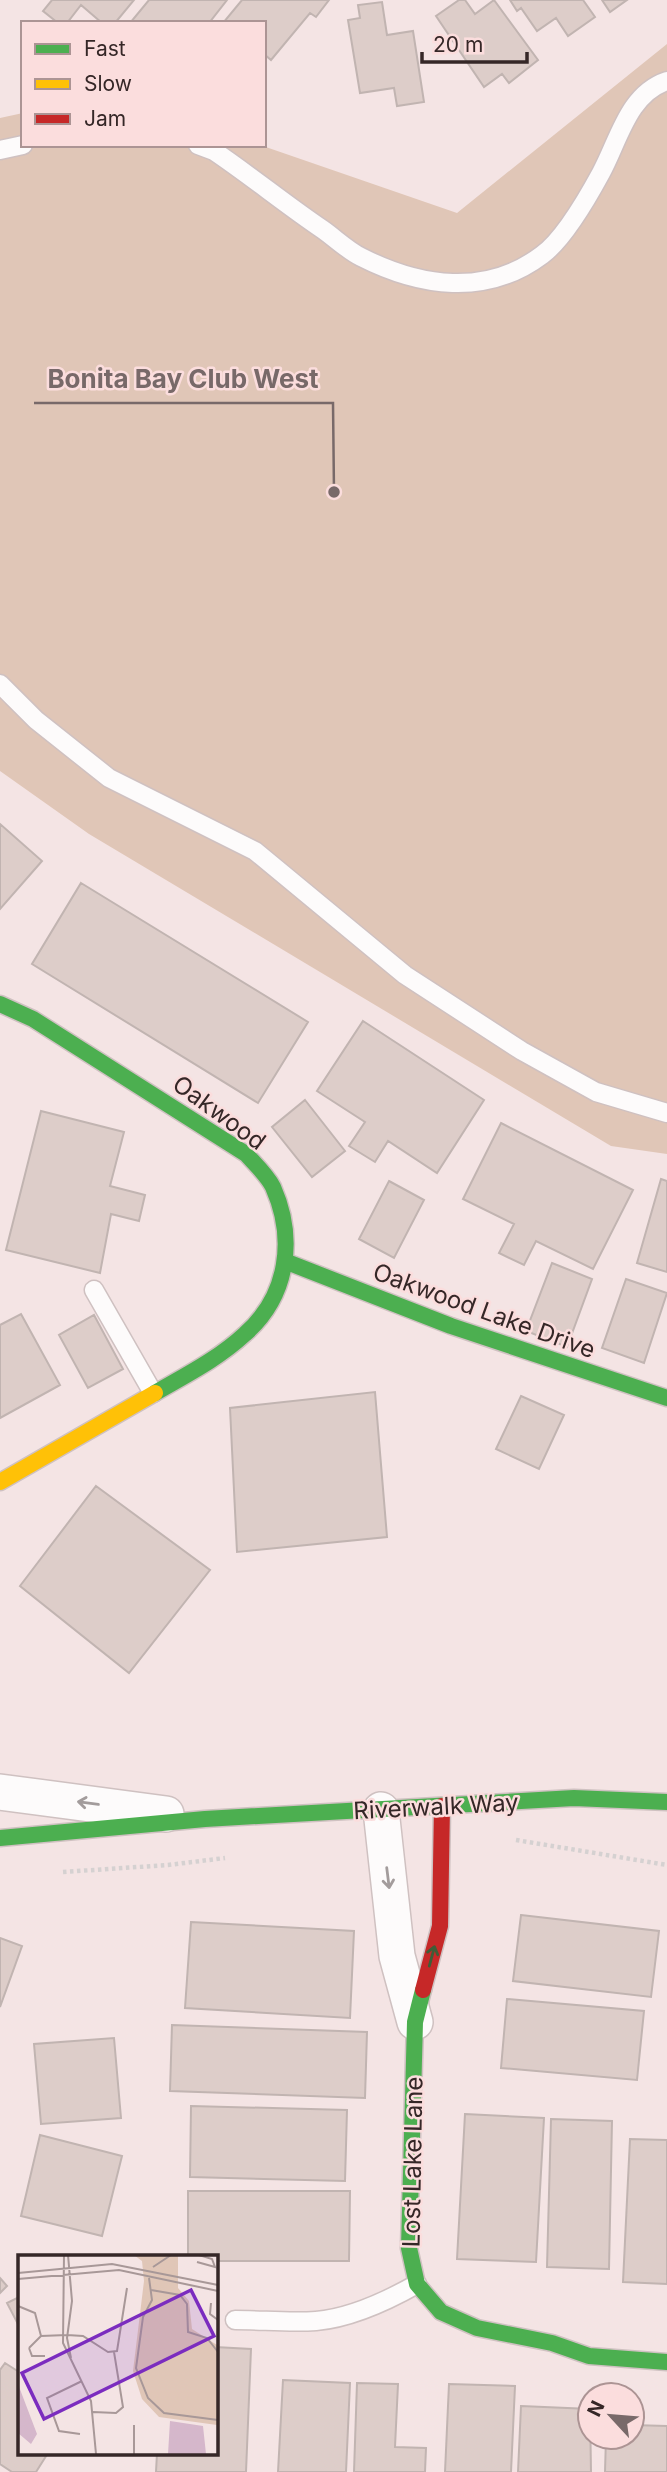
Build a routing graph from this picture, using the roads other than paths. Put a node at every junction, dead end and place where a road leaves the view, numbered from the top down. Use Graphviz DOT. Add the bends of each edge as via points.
graph roads {
  1 [pos="667,81"];
  2 [pos="21,145"];
  3 [pos="203,147"];
  4 [pos="0,150"];
  5 [pos="0,684"];
  6 [pos="0,1004"];
  7 [pos="667,1113"];
  8 [pos="287,1262"];
  9 [pos="94,1290"];
  10 [pos="153,1393"];
  11 [pos="667,1398"];
  12 [pos="0,1482"];
  13 [pos="0,1792"];
  14 [pos="667,1802"];
  15 [pos="442,1806"];
  16 [pos="380,1811"];
  17 [pos="205,1819"];
  18 [pos="0,1839"];
  19 [pos="415,2022"];
  20 [pos="417,2284"];
  21 [pos="235,2320"];
  22 [pos="667,2362"];
  1 -- 3 [label="lane" via="650,87 638,101 601,173 544,254 512,273 474,282 438,284 404,276 359,256"];
  2 -- 4 [label="lane"];
  5 -- 7 [label="lane" via="36,720 109,778 256,850 405,975 522,1051 596,1092"];
  6 -- 8 [label="street, Oakwood" via="33,1019 246,1154 272,1185 285,1223"];
  8 -- 10 [label="street, Oakwood" via="273,1301 247,1334 214,1359"];
  8 -- 11 [label="street, Oakwood Lake Drive" via="451,1326"];
  9 -- 10 [label="lane"];
  10 -- 12 [label="street, Oakwood"];
  17 -- 13 [label="street, Riverwalk Way, one-way"];
  14 -- 15 [label="street, Riverwalk Way" via="574,1798"];
  15 -- 16 [label="street, Riverwalk Way"];
  19 -- 15 [label="street, Lost Lake Lane, one-way" via="440,1926"];
  16 -- 17 [label="street, Riverwalk Way"];
  16 -- 19 [label="street, Lost Lake Lane, one-way" via="397,1956"];
  17 -- 18 [label="street, Riverwalk Way"];
  19 -- 20 [label="street, Lost Lake Lane" via="409,2224"];
  20 -- 21 [label="lane" via="336,2318"];
  20 -- 22 [label="street, Lost Lake Lane" via="440,2312 477,2328 526,2336 589,2356"];
}
